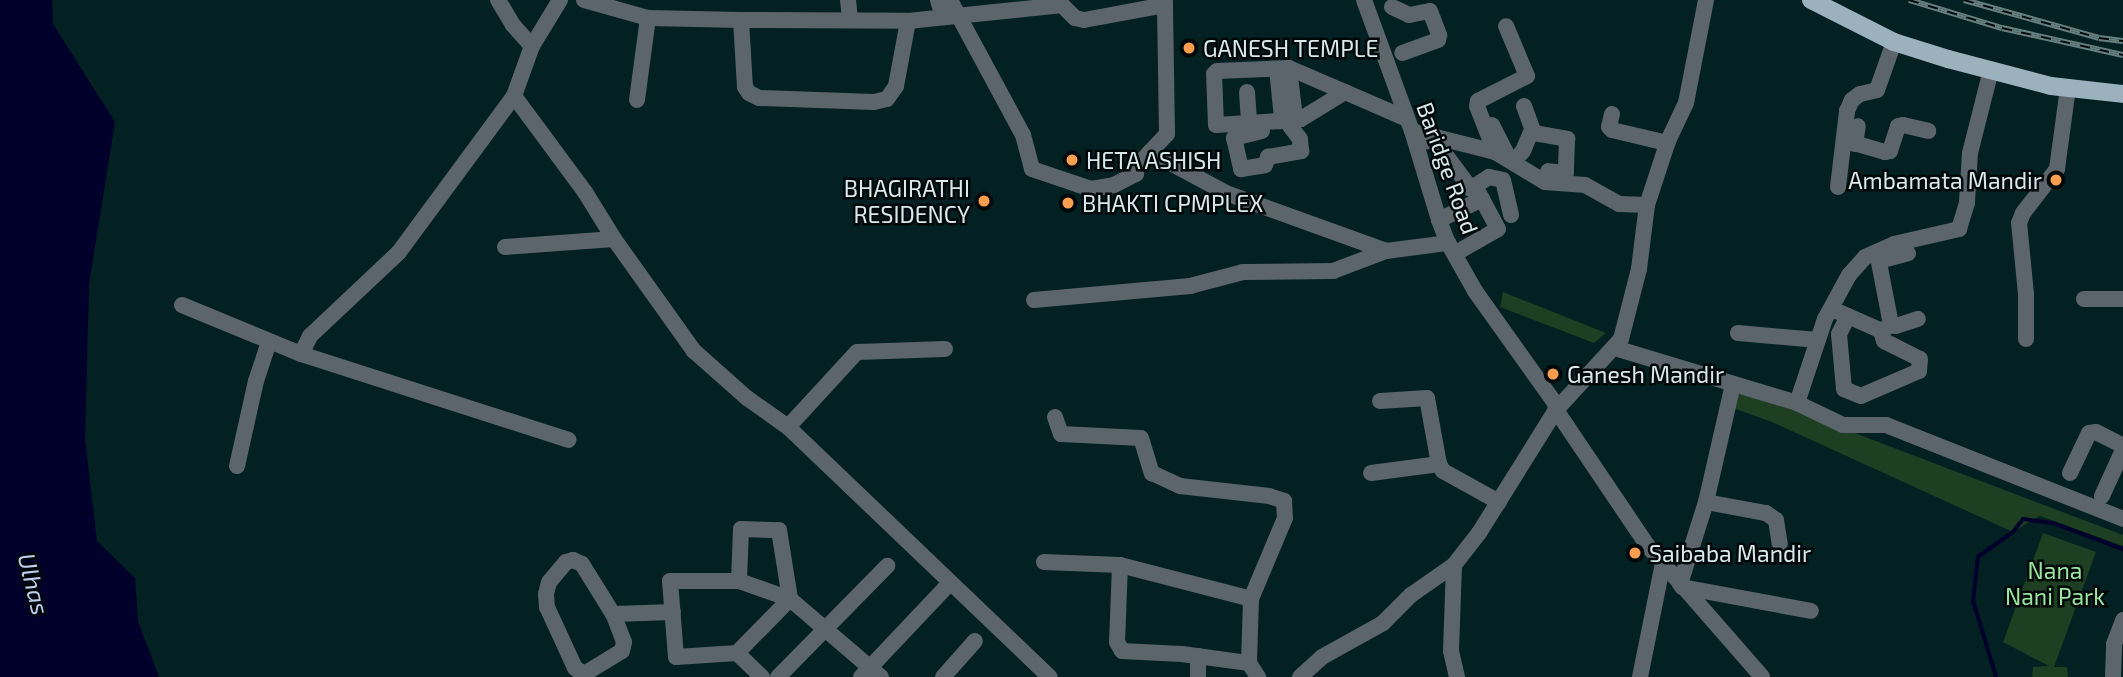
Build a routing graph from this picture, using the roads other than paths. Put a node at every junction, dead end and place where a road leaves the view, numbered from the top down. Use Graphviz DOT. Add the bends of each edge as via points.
graph roads {
  1 [pos="498,0"];
  2 [pos="560,0"];
  3 [pos="584,0"];
  4 [pos="938,0"];
  5 [pos="950,0"];
  6 [pos="1364,0"];
  7 [pos="1706,0"];
  8 [pos="1811,0"];
  9 [pos="1165,2"];
  10 [pos="1395,4"];
  11 [pos="849,11"];
  12 [pos="881,11"];
  13 [pos="951,17"];
  14 [pos="648,18"];
  15 [pos="1371,18"];
  16 [pos="741,20"];
  17 [pos="908,21"];
  18 [pos="1506,26"];
  19 [pos="1452,39"];
  20 [pos="1894,42"];
  21 [pos="532,46"];
  22 [pos="1402,53"];
  23 [pos="1387,64"];
  24 [pos="1283,69"];
  25 [pos="1991,70"];
  26 [pos="2068,88"];
  27 [pos="1247,92"];
  28 [pos="1345,92"];
  29 [pos="2123,94"];
  30 [pos="514,96"];
  31 [pos="637,100"];
  32 [pos="1524,106"];
  33 [pos="1612,114"];
  34 [pos="1249,123"];
  35 [pos="1492,125"];
  36 [pos="1858,127"];
  37 [pos="1411,130"];
  38 [pos="1532,130"];
  39 [pos="1928,131"];
  40 [pos="1659,136"];
  41 [pos="1849,142"];
  42 [pos="1150,152"];
  43 [pos="1505,155"];
  44 [pos="1562,178"];
  45 [pos="1838,187"];
  46 [pos="1478,194"];
  47 [pos="1647,205"];
  48 [pos="1511,215"];
  49 [pos="1440,220"];
  50 [pos="614,239"];
  51 [pos="505,247"];
  52 [pos="1452,248"];
  53 [pos="1386,251"];
  54 [pos="1908,253"];
  55 [pos="1877,264"];
  56 [pos="2084,299"];
  57 [pos="2123,299"];
  58 [pos="1034,300"];
  59 [pos="182,305"];
  60 [pos="1832,309"];
  61 [pos="1848,316"];
  62 [pos="1919,319"];
  63 [pos="1886,328"];
  64 [pos="1738,333"];
  65 [pos="1818,340"];
  66 [pos="2026,340"];
  67 [pos="269,342"];
  68 [pos="1615,348"];
  69 [pos="945,349"];
  70 [pos="301,354"];
  71 [pos="1733,384"];
  72 [pos="1380,401"];
  73 [pos="1797,403"];
  74 [pos="1556,410"];
  75 [pos="1055,417"];
  76 [pos="788,427"];
  77 [pos="569,440"];
  78 [pos="2123,448"];
  79 [pos="1438,464"];
  80 [pos="237,466"];
  81 [pos="1371,473"];
  82 [pos="2070,473"];
  83 [pos="2102,496"];
  84 [pos="1499,502"];
  85 [pos="1706,502"];
  86 [pos="2123,519"];
  87 [pos="1780,544"];
  88 [pos="1044,562"];
  89 [pos="1663,563"];
  90 [pos="1120,565"];
  91 [pos="1454,565"];
  92 [pos="887,566"];
  93 [pos="739,581"];
  94 [pos="950,583"];
  95 [pos="1681,585"];
  96 [pos="790,599"];
  97 [pos="1251,599"];
  98 [pos="1811,611"];
  99 [pos="673,612"];
  100 [pos="612,614"];
  101 [pos="2123,620"];
  102 [pos="826,629"];
  103 [pos="975,641"];
  104 [pos="2119,645"];
  105 [pos="737,653"];
  106 [pos="1198,656"];
  107 [pos="1249,663"];
  108 [pos="871,674"];
  109 [pos="952,674"];
  110 [pos="762,677"];
  111 [pos="778,677"];
  112 [pos="1050,677"];
  113 [pos="1198,677"];
  114 [pos="1258,677"];
  115 [pos="1300,677"];
  116 [pos="1457,677"];
  117 [pos="1640,677"];
  118 [pos="1762,677"];
  119 [pos="2113,677"];
  1 -- 21 [label="street"];
  2 -- 21 [label="street"];
  3 -- 14 [label="street"];
  4 -- 13 [label="street"];
  5 -- 13 [label="street"];
  6 -- 15 [label="street, Baridge Road"];
  7 -- 40 [label="street" via="1686,103"];
  8 -- 20 [label="main road"];
  9 -- 13 [label="street" via="1084,20 1062,5"];
  9 -- 42 [label="street" via="1167,134"];
  10 -- 15 [label="street"];
  10 -- 22 [label="street" via="1409,15 1430,11 1439,35 1438,40"];
  11 -- 12 [label="street"];
  11 -- 16 [label="street"];
  11 -- 17 [label="street"];
  13 -- 17 [label="street"];
  13 -- 42 [label="street" via="1023,135 1032,169 1091,189 1136,174 1136,167"];
  14 -- 16 [label="street"];
  14 -- 31 [label="street"];
  15 -- 23 [label="street, Baridge Road"];
  16 -- 17 [label="street" via="749,93 759,98 874,102 887,99 896,86"];
  18 -- 43 [label="street" via="1528,76 1478,101 1477,106"];
  19 -- 23 [label="street"];
  20 -- 25 [label="main road"];
  20 -- 41 [label="street" via="1877,90 1852,100"];
  21 -- 30 [label="street"];
  23 -- 37 [label="street, Baridge Road"];
  24 -- 28 [label="street"];
  24 -- 28 [label="street" via="1292,122"];
  24 -- 34 [label="street" via="1282,118"];
  24 -- 34 [label="street" via="1214,74 1216,125"];
  25 -- 26 [label="main road"];
  25 -- 55 [label="street" via="1970,153 1967,202 1959,229 1894,244"];
  26 -- 29 [label="main road"];
  26 -- 66 [label="street" via="2057,169 2019,223"];
  27 -- 34 [label="street"];
  28 -- 37 [label="street"];
  30 -- 50 [label="street"];
  30 -- 70 [label="street" via="399,252 310,336"];
  32 -- 38 [label="street"];
  33 -- 40 [label="street" via="1612,130"];
  35 -- 43 [label="street"];
  36 -- 41 [label="street"];
  37 -- 43 [label="street"];
  37 -- 46 [label="street" via="1436,142"];
  37 -- 49 [label="street, Baridge Road"];
  38 -- 43 [label="street" via="1523,151"];
  38 -- 44 [label="street" via="1567,139"];
  39 -- 41 [label="street" via="1898,127 1890,150 1885,152"];
  40 -- 47 [label="street"];
  41 -- 45 [label="street"];
  42 -- 53 [label="street" via="1226,193"];
  43 -- 44 [label="street" via="1545,181"];
  44 -- 47 [label="street" via="1619,204"];
  46 -- 48 [label="street" via="1483,178 1503,180"];
  46 -- 49 [label="street"];
  46 -- 52 [label="street" via="1498,229"];
  47 -- 68 [label="street" via="1639,269 1622,340"];
  49 -- 52 [label="street, Baridge Road"];
  50 -- 51 [label="street"];
  50 -- 76 [label="street" via="694,351"];
  52 -- 53 [label="street"];
  52 -- 74 [label="street, Baridge Road" via="1475,291"];
  53 -- 58 [label="street" via="1333,271 1243,272 1190,286"];
  54 -- 55 [label="street"];
  55 -- 60 [label="street" via="1865,257 1849,275"];
  55 -- 63 [label="street"];
  56 -- 57 [label="street"];
  59 -- 67 [label="street"];
  60 -- 61 [label="street"];
  60 -- 65 [label="street"];
  61 -- 63 [label="street"];
  61 -- 63 [label="street" via="1839,334 1841,385 1853,395 1870,393 1919,371 1922,365 1920,359 1884,341"];
  62 -- 63 [label="street"];
  64 -- 65 [label="street"];
  65 -- 73 [label="street"];
  67 -- 70 [label="street"];
  67 -- 80 [label="street"];
  68 -- 71 [label="street"];
  68 -- 74 [label="street"];
  69 -- 76 [label="street" via="857,352"];
  70 -- 77 [label="street"];
  71 -- 73 [label="street"];
  71 -- 85 [label="street"];
  72 -- 79 [label="street" via="1427,398"];
  73 -- 86 [label="street" via="1843,425 1886,425"];
  74 -- 84 [label="street"];
  74 -- 89 [label="street, Baridge Road"];
  75 -- 97 [label="street" via="1061,434 1141,438 1152,473 1180,486 1269,496 1284,502 1285,518"];
  76 -- 94 [label="street"];
  78 -- 82 [label="street" via="2096,432 2089,433"];
  78 -- 83 [label="street"];
  79 -- 81 [label="street"];
  79 -- 84 [label="street"];
  84 -- 91 [label="street"];
  85 -- 87 [label="street" via="1766,513 1776,520"];
  85 -- 95 [label="street"];
  88 -- 90 [label="street"];
  89 -- 95 [label="street, Baridge Road"];
  89 -- 117 [label="street"];
  90 -- 97 [label="street"];
  90 -- 106 [label="street" via="1118,648 1131,654"];
  91 -- 115 [label="street" via="1411,595 1383,623 1322,657"];
  91 -- 116 [label="street" via="1451,651"];
  92 -- 102 [label="street"];
  93 -- 96 [label="street"];
  93 -- 96 [label="street" via="741,529 779,530"];
  93 -- 99 [label="street" via="670,582"];
  94 -- 108 [label="street"];
  94 -- 112 [label="street"];
  95 -- 98 [label="street"];
  95 -- 118 [label="street, Baridge Road"];
  96 -- 102 [label="street"];
  96 -- 105 [label="street"];
  97 -- 107 [label="street"];
  99 -- 100 [label="street"];
  99 -- 105 [label="street" via="676,657"];
  100 -- 100 [label="street" via="624,642 622,651 584,674 575,668 547,607 550,582 566,562 582,564"];
  101 -- 104 [label="street"];
  102 -- 108 [label="street"];
  102 -- 111 [label="street"];
  103 -- 109 [label="street"];
  104 -- 119 [label="street"];
  105 -- 110 [label="street"];
  106 -- 107 [label="street"];
  106 -- 113 [label="street"];
  107 -- 114 [label="street"];
}
